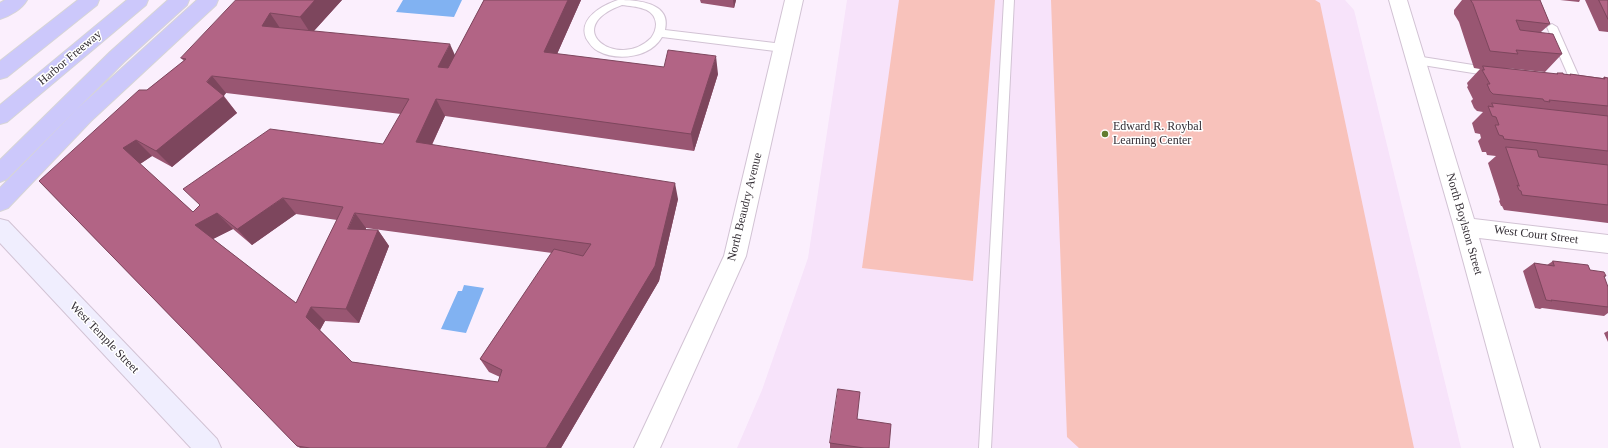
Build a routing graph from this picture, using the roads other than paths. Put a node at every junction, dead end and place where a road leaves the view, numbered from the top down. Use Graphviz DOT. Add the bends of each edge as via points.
graph roads {
  1 [pos="4,0"];
  2 [pos="18,0"];
  3 [pos="90,0"];
  4 [pos="140,0"];
  5 [pos="180,0"];
  6 [pos="209,0"];
  7 [pos="794,0"];
  8 [pos="1009,0"];
  9 [pos="1398,0"];
  10 [pos="0,2"];
  11 [pos="0,12"];
  12 [pos="1552,27"];
  13 [pos="660,33"];
  14 [pos="783,48"];
  15 [pos="1416,60"];
  16 [pos="0,72"];
  17 [pos="1501,74"];
  18 [pos="1552,78"];
  19 [pos="0,116"];
  20 [pos="24,162"];
  21 [pos="0,173"];
  22 [pos="0,202"];
  23 [pos="1465,227"];
  24 [pos="0,228"];
  25 [pos="1608,244"];
  26 [pos="208,448"];
  27 [pos="647,448"];
  28 [pos="985,448"];
  29 [pos="1527,448"];
  1 -- 10 [label="highway"];
  2 -- 11 [label="highway"];
  3 -- 16 [label="highway"];
  4 -- 19 [label="highway, Harbor Freeway"];
  5 -- 20 [label="highway" via="117,57"];
  6 -- 20 [label="highway"];
  7 -- 14 [label="street, North Beaudry Avenue"];
  8 -- 28 [label="lane"];
  9 -- 15 [label="street, North Boylston Street"];
  12 -- 18 [label="lane" via="1575,78"];
  13 -- 13 [label="lane" via="660,16 645,4 634,2 622,2 600,11 590,27 590,36 594,43 612,52 624,53 646,47 655,41"];
  13 -- 14 [label="lane"];
  14 -- 27 [label="street, North Beaudry Avenue" via="735,256"];
  15 -- 17 [label="lane"];
  15 -- 23 [label="street, North Boylston Street"];
  20 -- 21 [label="highway"];
  20 -- 22 [label="highway"];
  23 -- 25 [label="street, West Court Street"];
  23 -- 29 [label="street, North Boylston Street"];
  24 -- 26 [label="main road, West Temple Street"];
}
